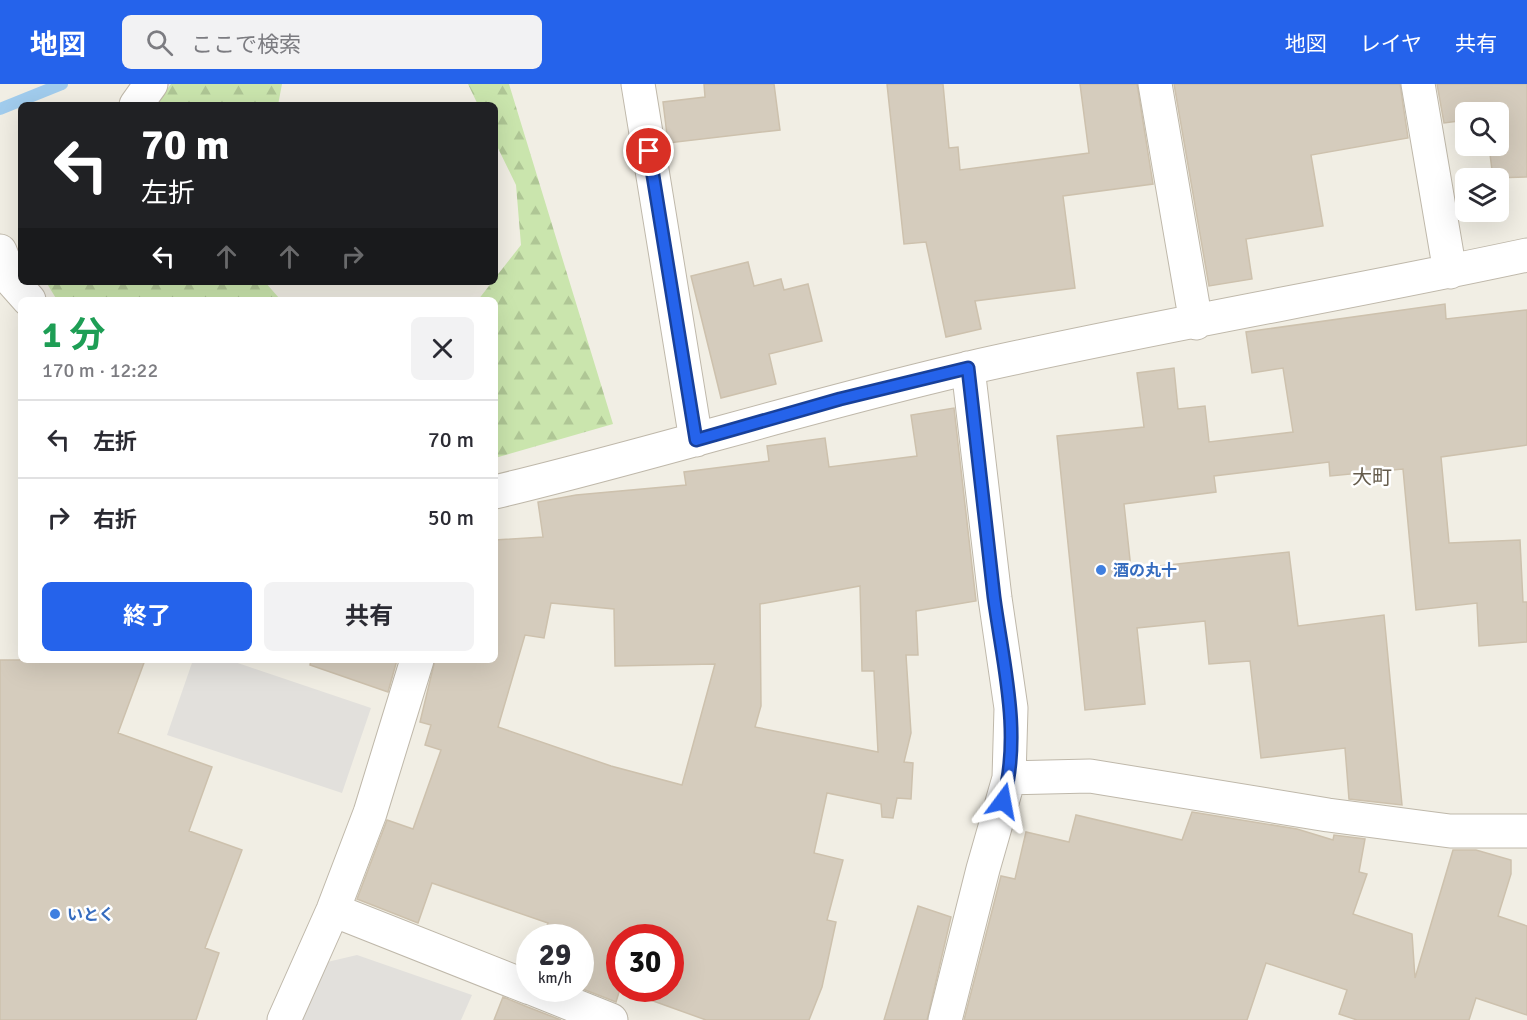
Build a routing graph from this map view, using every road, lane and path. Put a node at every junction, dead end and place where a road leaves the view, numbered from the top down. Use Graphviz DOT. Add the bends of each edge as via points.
graph roads {
  1 [pos="151,84"];
  2 [pos="638,84"];
  3 [pos="1155,84"];
  4 [pos="1418,84"];
  5 [pos="138,102"];
  6 [pos="0,251"];
  7 [pos="1527,255"];
  8 [pos="1450,272"];
  9 [pos="15,286"];
  10 [pos="1196,323"];
  11 [pos="968,368"];
  12 [pos="696,440"];
  13 [pos="498,491"];
  14 [pos="416,663"];
  15 [pos="1009,778"];
  16 [pos="1527,831"];
  17 [pos="333,910"];
  18 [pos="516,982"];
  19 [pos="565,1002"];
  20 [pos="284,1020"];
  21 [pos="611,1020"];
  22 [pos="945,1020"];
  1 -- 5 [label="street"];
  2 -- 12 [label="street"];
  3 -- 10 [label="street"];
  4 -- 8 [label="street"];
  6 -- 9 [label="street"];
  7 -- 8 [label="street"];
  8 -- 10 [label="street"];
  10 -- 11 [label="street"];
  11 -- 12 [label="street"];
  11 -- 15 [label="street" via="994,598 1011,708"];
  12 -- 13 [label="street"];
  14 -- 17 [label="street" via="370,813"];
  15 -- 16 [label="street" via="1090,776 1450,831"];
  15 -- 22 [label="street"];
  17 -- 18 [label="street"];
  17 -- 20 [label="street"];
  19 -- 21 [label="street"];
}
